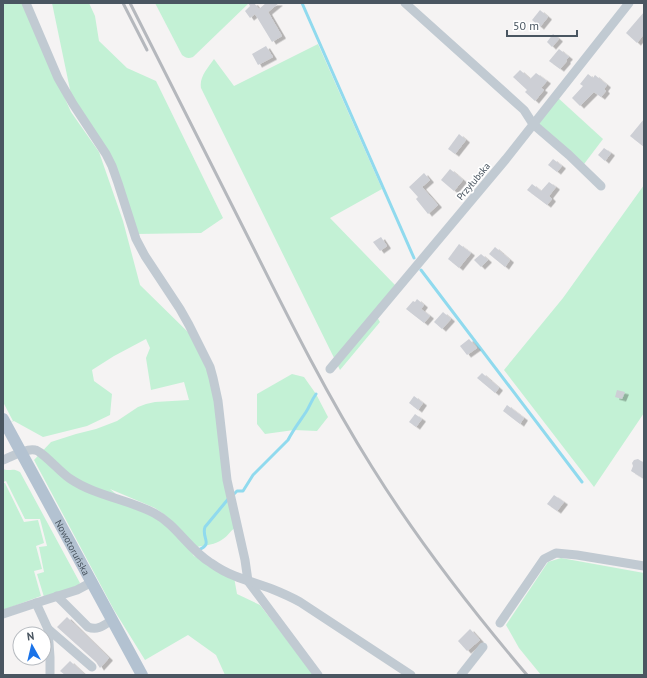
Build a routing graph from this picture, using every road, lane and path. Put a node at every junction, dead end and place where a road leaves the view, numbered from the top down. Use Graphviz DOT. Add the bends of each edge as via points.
graph roads {
  1 [pos="26,3"];
  2 [pos="405,3"];
  3 [pos="629,3"];
  4 [pos="533,124"];
  5 [pos="601,186"];
  6 [pos="330,369"];
  7 [pos="3,419"];
  8 [pos="21,452"];
  9 [pos="3,460"];
  10 [pos="644,566"];
  11 [pos="248,581"];
  12 [pos="92,582"];
  13 [pos="57,596"];
  14 [pos="36,603"];
  15 [pos="3,614"];
  16 [pos="112,620"];
  17 [pos="500,623"];
  18 [pos="46,626"];
  19 [pos="52,633"];
  20 [pos="483,647"];
  21 [pos="92,667"];
  22 [pos="142,675"];
  23 [pos="318,675"];
  24 [pos="411,675"];
  25 [pos="461,675"];
  1 -- 11 [label="street" via="58,78 112,166 136,239 180,309 210,367 218,401 226,474"];
  2 -- 4 [label="street" via="524,110"];
  3 -- 4 [label="street, Przyłubska"];
  4 -- 5 [label="street"];
  4 -- 6 [label="street, Przyłubska"];
  7 -- 8 [label="main road, Nowotoruńska"];
  8 -- 9 [label="street"];
  8 -- 11 [label="street" via="33,449 39,451 61,472 80,485 154,513 166,520 202,557"];
  8 -- 12 [label="main road, Nowotoruńska"];
  10 -- 17 [label="street" via="556,553 544,559"];
  11 -- 23 [label="street"];
  11 -- 24 [label="street" via="286,594 300,602"];
  12 -- 13 [label="street"];
  12 -- 16 [label="main road, Nowotoruńska"];
  13 -- 14 [label="street"];
  13 -- 16 [label="street" via="88,627 98,628"];
  14 -- 15 [label="street"];
  14 -- 18 [label="street"];
  16 -- 22 [label="main road, Nowotoruńska"];
  19 -- 21 [label="street"];
  20 -- 25 [label="street"];
}
